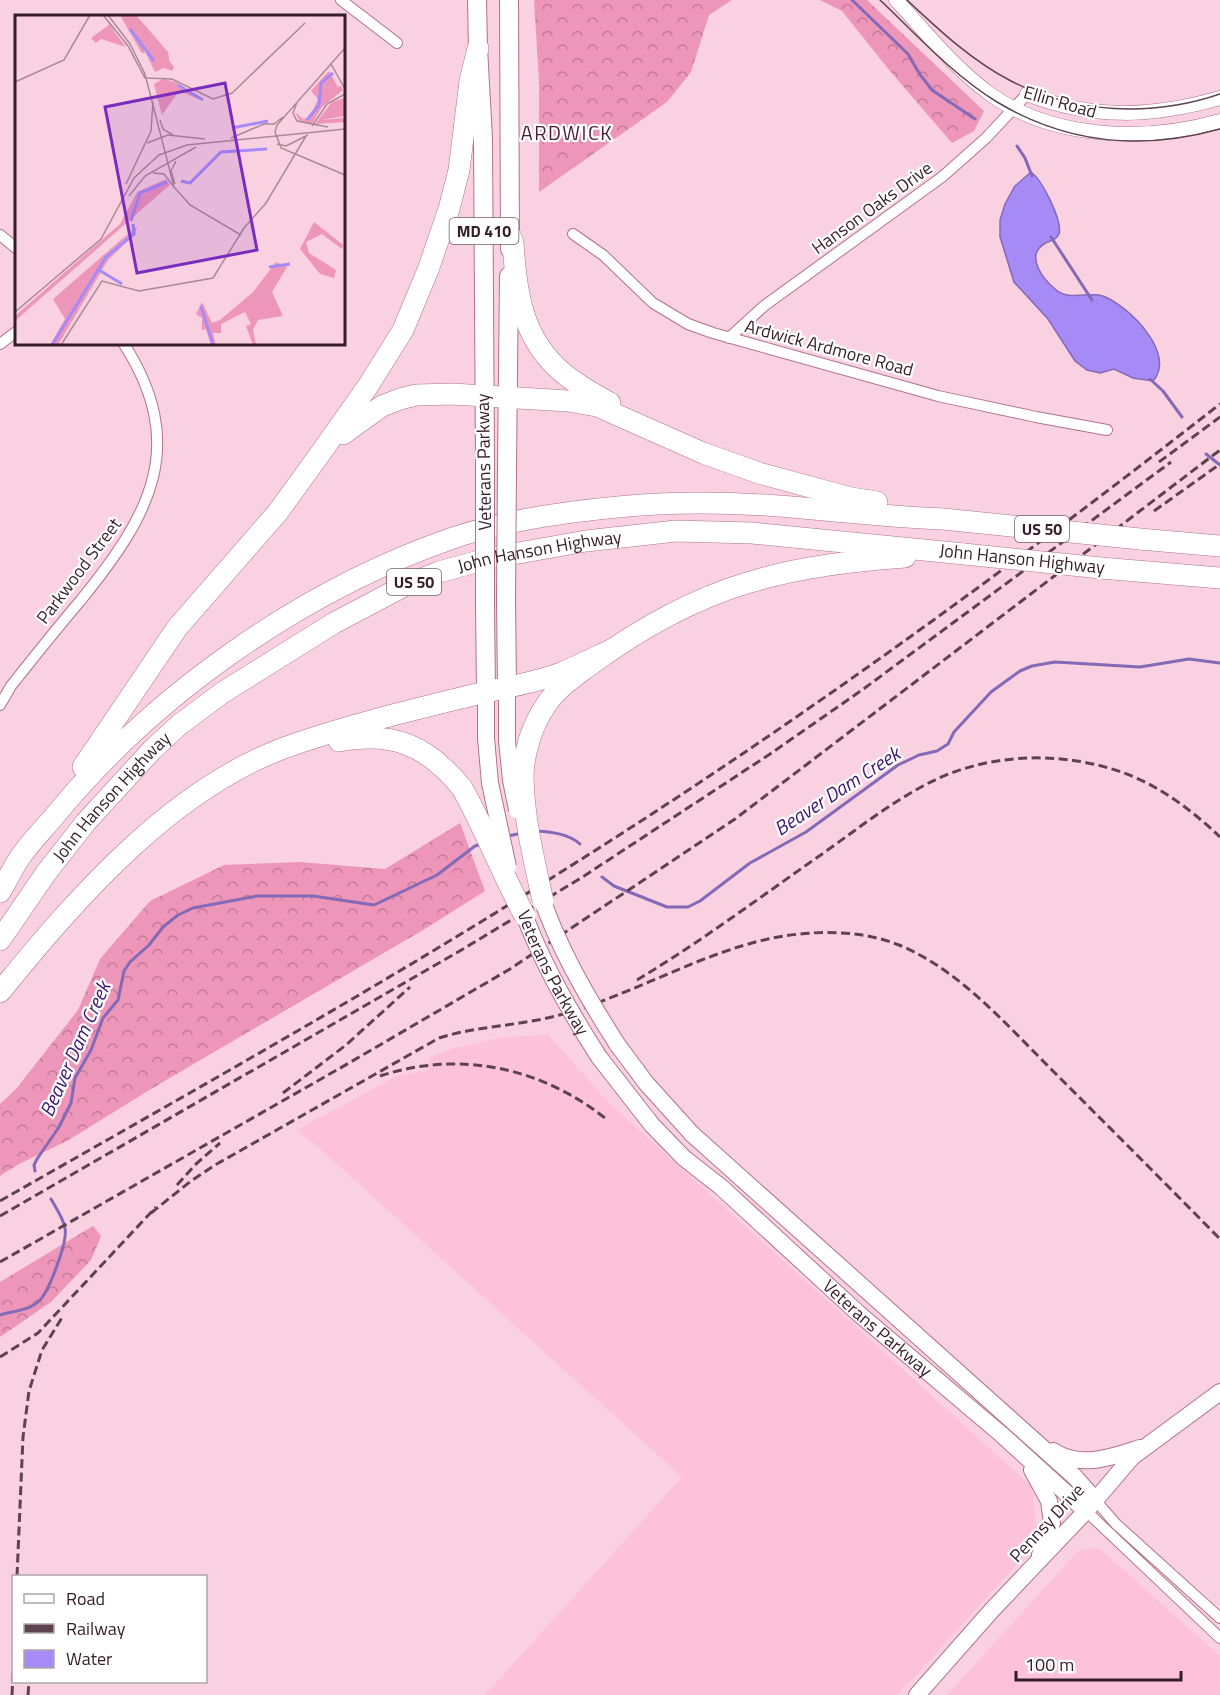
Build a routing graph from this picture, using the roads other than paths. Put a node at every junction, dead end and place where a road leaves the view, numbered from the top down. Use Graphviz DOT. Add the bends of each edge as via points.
graph roads {
  1 [pos="341,0"];
  2 [pos="477,0"];
  3 [pos="509,0"];
  4 [pos="896,0"];
  5 [pos="396,43"];
  6 [pos="478,48"];
  7 [pos="1027,94"];
  8 [pos="1220,98"];
  9 [pos="1014,108"];
  10 [pos="1220,121"];
  11 [pos="573,234"];
  12 [pos="0,235"];
  13 [pos="510,235"];
  14 [pos="15,247"];
  15 [pos="15,333"];
  16 [pos="729,338"];
  17 [pos="0,344"];
  18 [pos="125,345"];
  19 [pos="483,396"];
  20 [pos="507,398"];
  21 [pos="1107,430"];
  22 [pos="687,445"];
  23 [pos="320,454"];
  24 [pos="943,519"];
  25 [pos="1220,533"];
  26 [pos="1180,543"];
  27 [pos="1220,546"];
  28 [pos="964,554"];
  29 [pos="1220,578"];
  30 [pos="611,650"];
  31 [pos="496,689"];
  32 [pos="0,705"];
  33 [pos="517,779"];
  34 [pos="187,803"];
  35 [pos="20,857"];
  36 [pos="0,891"];
  37 [pos="543,902"];
  38 [pos="525,916"];
  39 [pos="0,940"];
  40 [pos="0,992"];
  41 [pos="1220,1392"];
  42 [pos="1000,1434"];
  43 [pos="1034,1442"];
  44 [pos="1144,1447"];
  45 [pos="1091,1506"];
  46 [pos="1038,1561"];
  47 [pos="1220,1618"];
  48 [pos="1220,1638"];
  49 [pos="917,1695"];
  1 -- 5 [label="street"];
  2 -- 6 [label="main road, Veterans Parkway / MD 410"];
  3 -- 13 [label="main road, Veterans Parkway / MD 410"];
  4 -- 9 [label="street, Ellin Road" via="954,63 989,94"];
  6 -- 19 [label="main road, Veterans Parkway / MD 410" via="484,201"];
  6 -- 23 [label="highway" via="459,170 428,270 403,330"];
  7 -- 8 [label="street, Ellin Road" via="1052,104 1100,113 1191,106"];
  7 -- 9 [label="street, Hanson Oaks Drive"];
  9 -- 10 [label="street, Ellin Road" via="1068,127 1126,135 1178,131"];
  9 -- 16 [label="street, Hanson Oaks Drive" via="942,177 764,306"];
  11 -- 16 [label="street, Ardwick Ardmore Road" via="603,255 661,308 688,324"];
  12 -- 14 [label="street"];
  13 -- 20 [label="main road, Veterans Parkway / MD 410"];
  13 -- 22 [label="highway" via="518,298 543,351 561,372 583,388"];
  15 -- 17 [label="street"];
  16 -- 21 [label="street, Ardwick Ardmore Road" via="938,396"];
  18 -- 32 [label="street, Parkwood Street" via="144,380 156,420 157,460 144,507 130,535"];
  19 -- 20 [label="highway"];
  19 -- 23 [label="highway" via="434,394 400,399 367,415"];
  19 -- 31 [label="main road, Veterans Parkway / MD 410, bridge" via="485,606"];
  20 -- 22 [label="highway" via="568,400 597,406"];
  20 -- 31 [label="main road, Veterans Parkway / MD 410, bridge" via="506,601"];
  22 -- 24 [label="highway" via="759,473 851,498 914,507"];
  23 -- 35 [label="highway" via="278,512 177,628"];
  24 -- 26 [label="highway, John Hanson Highway / US 50, bridge"];
  24 -- 35 [label="highway, John Hanson Highway / US 50" via="761,505 670,504 542,517 454,537 340,588 212,667 112,751"];
  25 -- 26 [label="highway"];
  26 -- 27 [label="highway, John Hanson Highway / US 50"];
  28 -- 29 [label="highway, John Hanson Highway / US 50, bridge"];
  28 -- 30 [label="highway" via="830,564 748,582 676,612"];
  28 -- 39 [label="highway, John Hanson Highway / US 50" via="752,533 676,531 586,541 490,558 406,585 334,623 222,693 179,725 86,822"];
  30 -- 31 [label="highway" via="560,674"];
  30 -- 33 [label="highway" via="568,681 545,706"];
  31 -- 33 [label="main road, Veterans Parkway / MD 410"];
  31 -- 34 [label="highway" via="297,743 223,776"];
  31 -- 38 [label="main road, Veterans Parkway / MD 410, bridge" via="486,738 490,783 502,844"];
  33 -- 37 [label="highway, bridge"];
  34 -- 38 [label="highway, bridge" via="258,765 306,747 362,738 402,741 438,763 462,788"];
  34 -- 40 [label="highway" via="119,858"];
  35 -- 36 [label="highway, John Hanson Highway / US 50"];
  37 -- 43 [label="main road, Veterans Parkway, bridge" via="564,954 617,1044 692,1134"];
  38 -- 42 [label="main road, Veterans Parkway / MD 410, bridge" via="560,993 599,1057 652,1125 858,1313"];
  41 -- 44 [label="main road, Pennsy Drive"];
  42 -- 45 [label="main road, Veterans Parkway / MD 410"];
  42 -- 46 [label="main road" via="1036,1474 1049,1501 1052,1523"];
  43 -- 44 [label="main road" via="1076,1461 1092,1461"];
  43 -- 45 [label="main road, Veterans Parkway" via="1074,1478"];
  44 -- 45 [label="main road, Pennsy Drive"];
  45 -- 46 [label="main road, Pennsy Drive"];
  45 -- 47 [label="street, Veterans Parkway"];
  45 -- 48 [label="street, Veterans Parkway"];
  46 -- 49 [label="main road, Pennsy Drive"];
}
